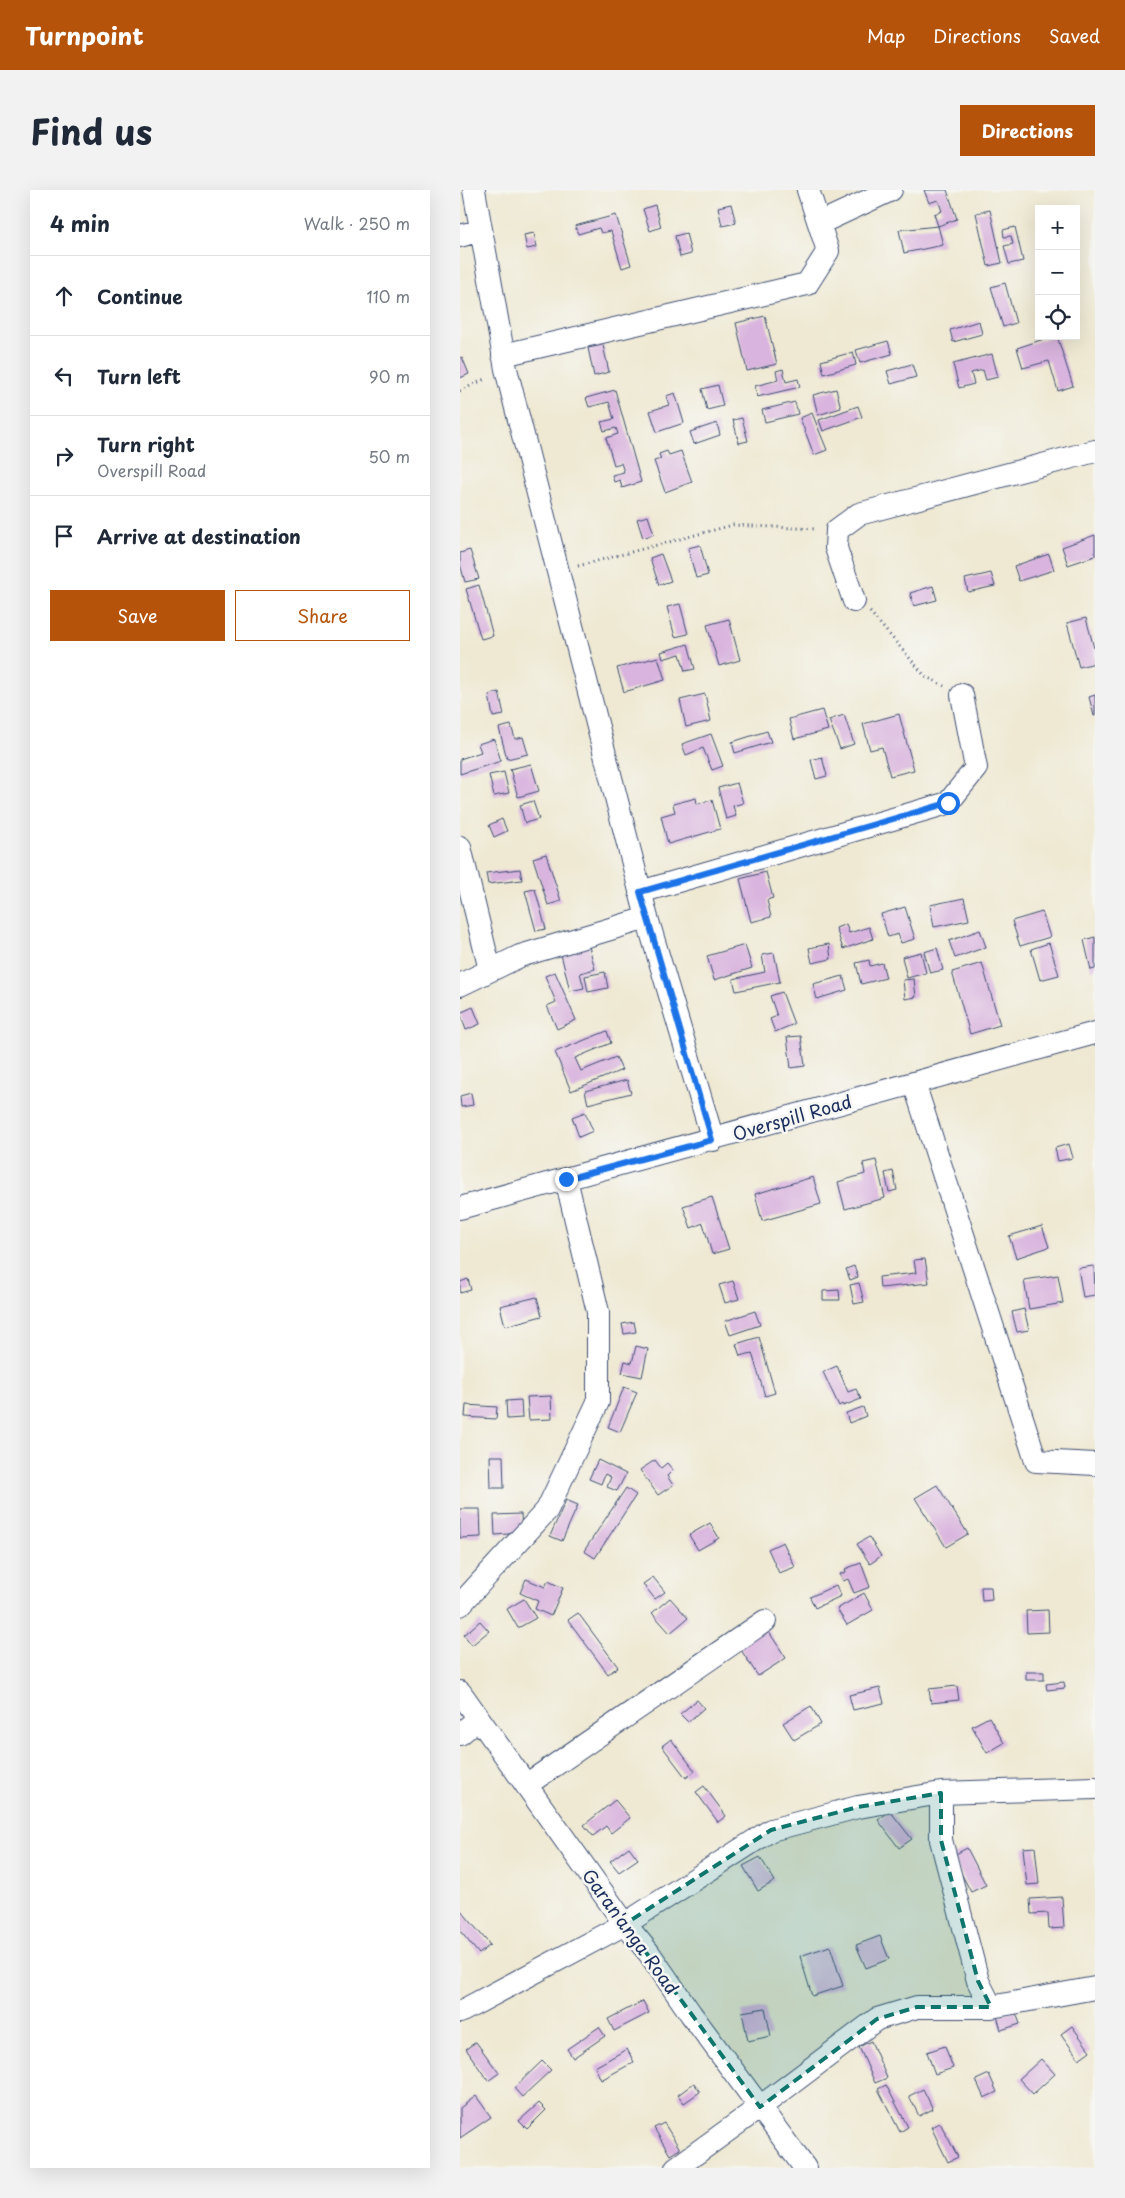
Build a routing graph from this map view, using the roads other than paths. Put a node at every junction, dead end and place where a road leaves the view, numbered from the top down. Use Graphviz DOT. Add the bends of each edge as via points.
graph roads {
  1 [pos="474,190"];
  2 [pos="808,190"];
  3 [pos="891,190"];
  4 [pos="820,223"];
  5 [pos="470,233"];
  6 [pos="504,362"];
  7 [pos="1095,451"];
  8 [pos="854,601"];
  9 [pos="962,695"];
  10 [pos="460,846"];
  11 [pos="640,892"];
  12 [pos="647,918"];
  13 [pos="490,970"];
  14 [pos="460,985"];
  15 [pos="1095,1033"];
  16 [pos="914,1083"];
  17 [pos="712,1140"];
  18 [pos="566,1179"];
  19 [pos="460,1208"];
  20 [pos="1095,1464"];
  21 [pos="460,1605"];
  22 [pos="766,1622"];
  23 [pos="460,1692"];
  24 [pos="478,1719"];
  25 [pos="460,1734"];
  26 [pos="526,1785"];
  27 [pos="1095,1788"];
  28 [pos="941,1793"];
  29 [pos="625,1924"];
  30 [pos="1095,1988"];
  31 [pos="990,2007"];
  32 [pos="460,2012"];
  33 [pos="760,2107"];
  34 [pos="676,2168"];
  35 [pos="805,2168"];
  1 -- 5 [label="street"];
  2 -- 4 [label="street"];
  3 -- 4 [label="street"];
  4 -- 6 [label="street" via="828,251 807,284"];
  5 -- 6 [label="street"];
  6 -- 11 [label="street"];
  7 -- 8 [label="street" via="859,514 837,530 836,548"];
  9 -- 11 [label="street" via="976,768 948,803"];
  10 -- 13 [label="street"];
  11 -- 12 [label="street"];
  12 -- 13 [label="street" via="520,956"];
  12 -- 17 [label="street"];
  13 -- 14 [label="street"];
  15 -- 16 [label="street, Overspill Road"];
  16 -- 17 [label="street, Overspill Road"];
  16 -- 20 [label="street" via="1036,1462"];
  17 -- 18 [label="street, Overspill Road"];
  18 -- 19 [label="street, Overspill Road"];
  18 -- 21 [label="street" via="598,1312 598,1402 547,1510"];
  22 -- 26 [label="street"];
  23 -- 24 [label="street, Garan'anga Road"];
  24 -- 25 [label="street"];
  24 -- 26 [label="street, Garan'anga Road"];
  26 -- 29 [label="street, Garan'anga Road"];
  27 -- 28 [label="street"];
  28 -- 29 [label="street" via="858,1806 771,1830"];
  28 -- 31 [label="street" via="941,1840 978,1981"];
  29 -- 32 [label="street"];
  29 -- 33 [label="street, Garan'anga Road"];
  30 -- 31 [label="street"];
  31 -- 33 [label="street" via="917,2007 877,2019"];
  33 -- 34 [label="street"];
  33 -- 35 [label="street, Garan'anga Road"];
}
